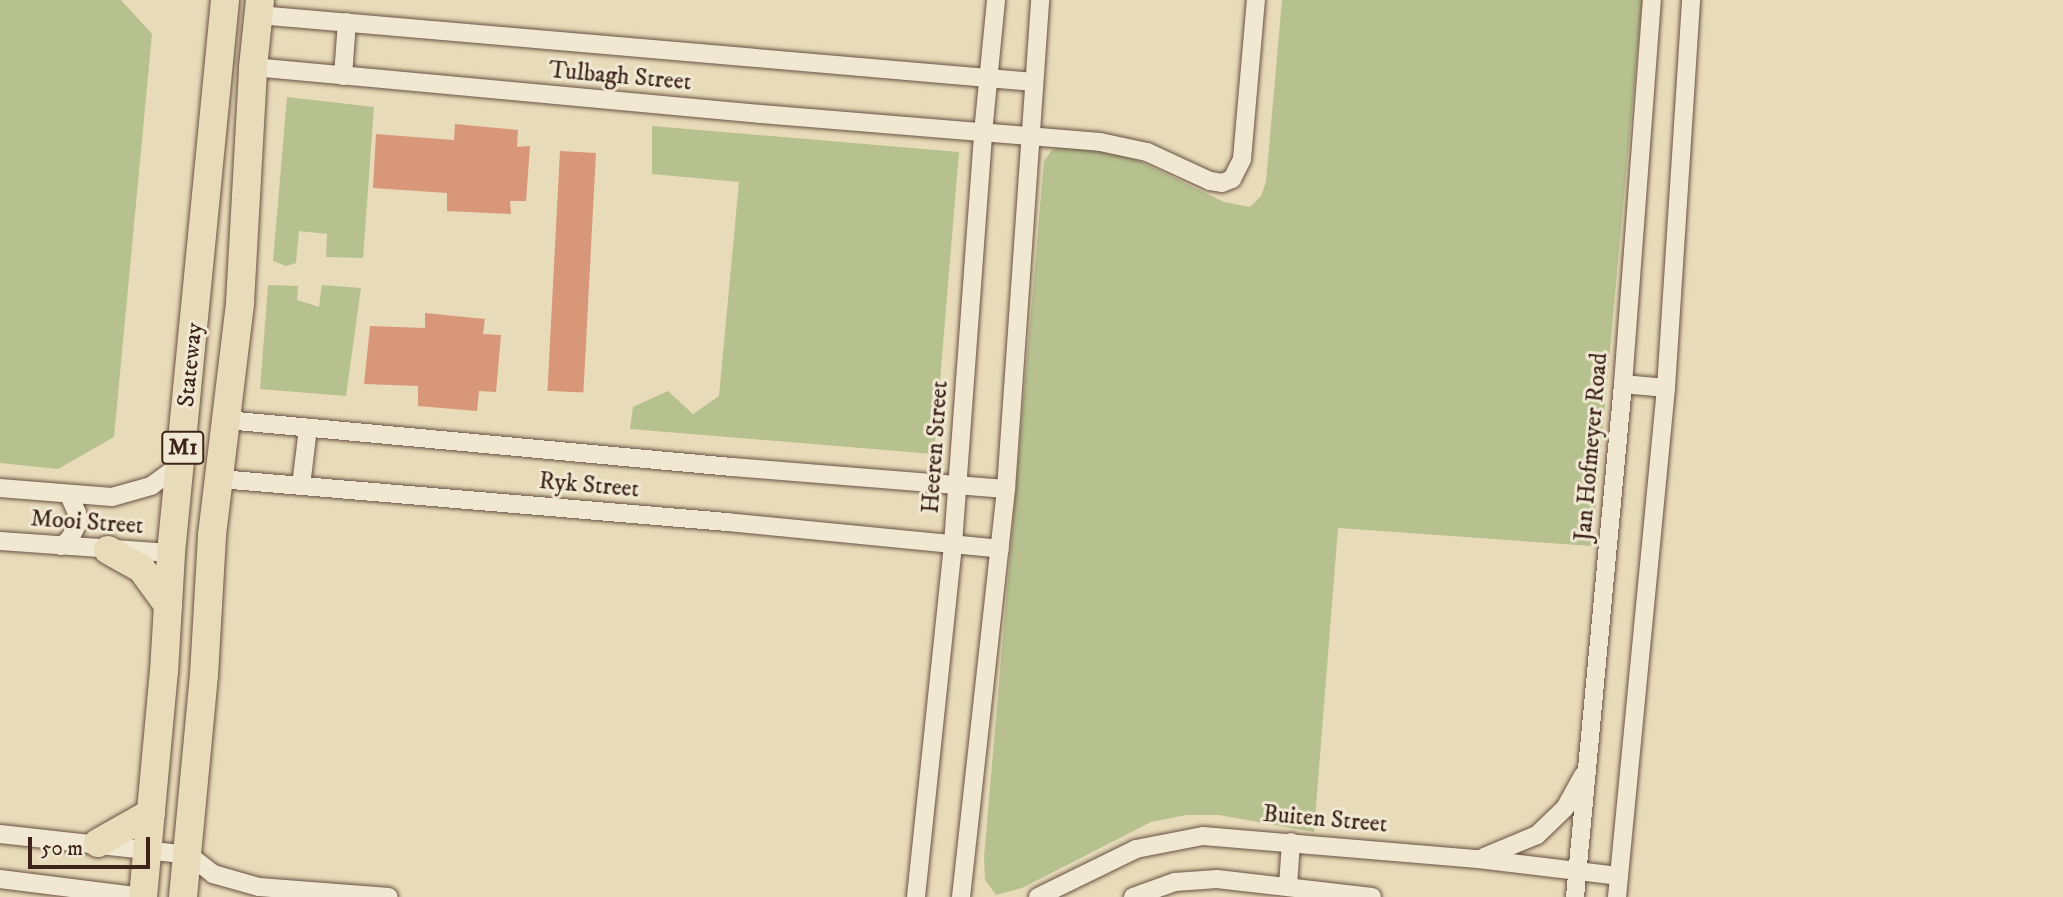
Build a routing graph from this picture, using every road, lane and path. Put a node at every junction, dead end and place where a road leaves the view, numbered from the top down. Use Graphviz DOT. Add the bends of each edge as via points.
graph roads {
  1 [pos="996,0"];
  2 [pos="1040,0"];
  3 [pos="1256,0"];
  4 [pos="1652,0"];
  5 [pos="1691,0"];
  6 [pos="219,5"];
  7 [pos="259,7"];
  8 [pos="347,22"];
  9 [pos="253,67"];
  10 [pos="343,76"];
  11 [pos="988,79"];
  12 [pos="1034,82"];
  13 [pos="983,133"];
  14 [pos="1028,138"];
  15 [pos="206,185"];
  16 [pos="245,191"];
  17 [pos="198,299"];
  18 [pos="240,303"];
  19 [pos="1623,384"];
  20 [pos="1666,388"];
  21 [pos="226,420"];
  22 [pos="308,428"];
  23 [pos="181,464"];
  24 [pos="220,480"];
  25 [pos="301,486"];
  26 [pos="958,486"];
  27 [pos="0,488"];
  28 [pos="1006,489"];
  29 [pos="69,495"];
  30 [pos="212,535"];
  31 [pos="0,541"];
  32 [pos="953,544"];
  33 [pos="61,546"];
  34 [pos="1000,548"];
  35 [pos="107,550"];
  36 [pos="171,553"];
  37 [pos="168,605"];
  38 [pos="164,672"];
  39 [pos="204,675"];
  40 [pos="1587,769"];
  41 [pos="151,813"];
  42 [pos="0,834"];
  43 [pos="1291,842"];
  44 [pos="98,843"];
  45 [pos="148,848"];
  46 [pos="189,855"];
  47 [pos="1478,859"];
  48 [pos="1578,873"];
  49 [pos="1618,876"];
  50 [pos="0,879"];
  51 [pos="1288,886"];
  52 [pos="143,897"];
  53 [pos="183,897"];
  54 [pos="389,897"];
  55 [pos="916,897"];
  56 [pos="961,897"];
  57 [pos="1038,897"];
  58 [pos="1133,897"];
  59 [pos="1372,897"];
  60 [pos="1575,897"];
  61 [pos="1617,897"];
  1 -- 11 [label="street, Heeren Street"];
  2 -- 12 [label="street"];
  3 -- 14 [label="street, Tulbagh Street" via="1242,159 1232,179 1210,181 1125,146"];
  4 -- 19 [label="street, Jan Hofmeyer Road"];
  5 -- 20 [label="street"];
  6 -- 15 [label="main road, Stateway / M1"];
  7 -- 8 [label="street, Tulbagh Street"];
  7 -- 9 [label="main road, Stateway / M1"];
  8 -- 10 [label="street"];
  8 -- 11 [label="street, Tulbagh Street"];
  9 -- 10 [label="street, Tulbagh Street"];
  9 -- 16 [label="main road, Stateway / M1"];
  10 -- 13 [label="street, Tulbagh Street"];
  11 -- 12 [label="street, Tulbagh Street"];
  11 -- 13 [label="street, Heeren Street"];
  12 -- 14 [label="street"];
  13 -- 14 [label="street, Tulbagh Street"];
  13 -- 26 [label="street, Heeren Street"];
  14 -- 28 [label="street"];
  15 -- 16 [label="main road"];
  15 -- 17 [label="main road, Stateway / M1"];
  16 -- 18 [label="main road, Stateway / M1"];
  17 -- 18 [label="main road"];
  17 -- 23 [label="main road, Stateway / M1"];
  18 -- 21 [label="main road, Stateway / M1"];
  19 -- 20 [label="street"];
  19 -- 40 [label="street, Jan Hofmeyer Road"];
  20 -- 49 [label="street"];
  21 -- 22 [label="street, Ryk Street"];
  21 -- 24 [label="main road, Stateway / M1"];
  22 -- 25 [label="street"];
  22 -- 26 [label="street, Ryk Street"];
  23 -- 29 [label="street, Mooi Street" via="136,492 112,497"];
  23 -- 36 [label="main road, Stateway / M1"];
  24 -- 25 [label="street, Ryk Street"];
  24 -- 30 [label="main road, Stateway / M1"];
  25 -- 32 [label="street, Ryk Street"];
  26 -- 28 [label="street, Ryk Street"];
  26 -- 32 [label="street, Heeren Street"];
  27 -- 29 [label="street, Mooi Street"];
  28 -- 34 [label="street"];
  29 -- 33 [label="street" via="78,523"];
  30 -- 36 [label="main road" via="194,552"];
  30 -- 39 [label="main road, Stateway / M1"];
  31 -- 33 [label="street, Mooi Street"];
  32 -- 34 [label="street, Ryk Street"];
  32 -- 55 [label="street, Heeren Street"];
  33 -- 35 [label="street, Mooi Street"];
  34 -- 56 [label="street"];
  35 -- 36 [label="street, Mooi Street"];
  35 -- 37 [label="main road" via="141,568"];
  36 -- 37 [label="main road, Stateway / M1"];
  37 -- 38 [label="main road, Stateway / M1"];
  38 -- 39 [label="main road"];
  38 -- 41 [label="main road, Stateway / M1"];
  39 -- 46 [label="main road, Stateway / M1"];
  40 -- 47 [label="street" via="1565,808 1536,835"];
  40 -- 48 [label="street, Jan Hofmeyer Road"];
  41 -- 44 [label="main road"];
  41 -- 45 [label="main road, Stateway / M1"];
  42 -- 44 [label="street"];
  43 -- 47 [label="street, Buiten Street"];
  43 -- 51 [label="street"];
  43 -- 57 [label="street, Buiten Street" via="1232,836 1166,841 1107,861"];
  44 -- 45 [label="street"];
  45 -- 46 [label="street"];
  45 -- 52 [label="main road, Stateway / M1"];
  46 -- 53 [label="main road, Stateway / M1"];
  46 -- 54 [label="street" via="213,874 244,885"];
  47 -- 48 [label="street, Buiten Street"];
  48 -- 49 [label="street, Buiten Street"];
  48 -- 60 [label="street, Jan Hofmeyer Road"];
  49 -- 61 [label="street"];
  50 -- 52 [label="street"];
  51 -- 58 [label="street" via="1175,882"];
  51 -- 59 [label="street"];
}
